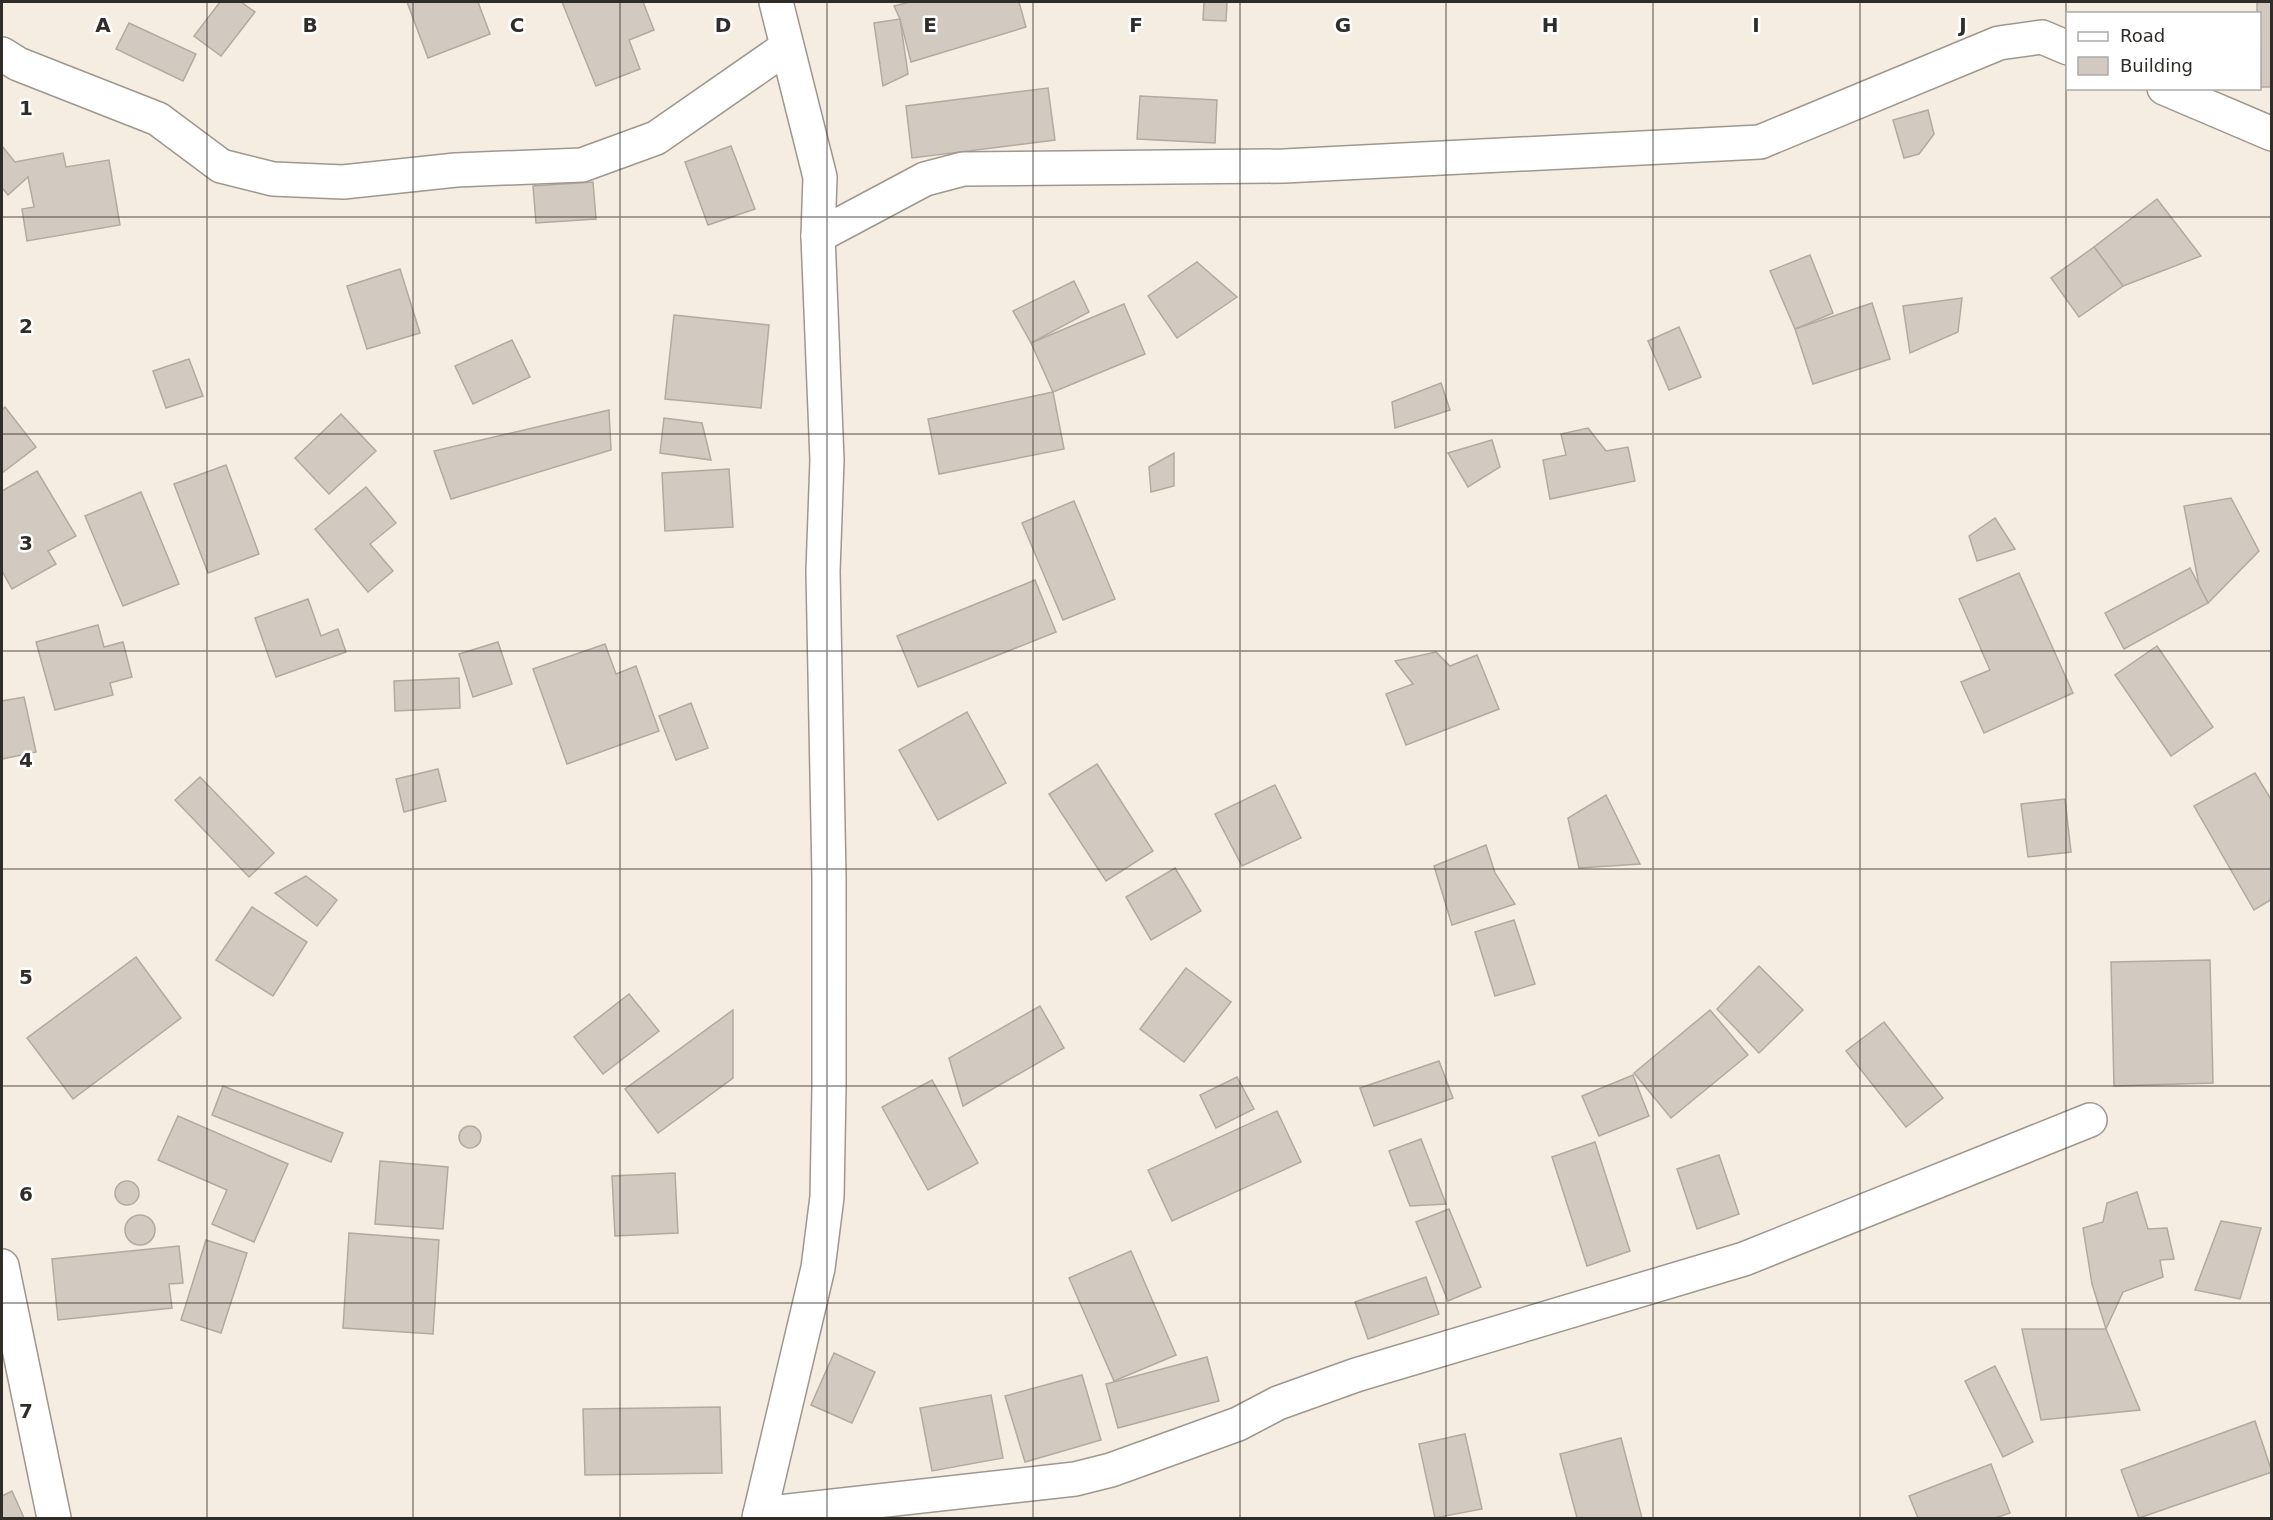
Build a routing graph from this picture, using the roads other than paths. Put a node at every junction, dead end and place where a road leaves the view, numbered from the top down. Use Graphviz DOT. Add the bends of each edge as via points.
graph roads {
  1 [pos="776,2"];
  2 [pos="787,47"];
  3 [pos="2066,48"];
  4 [pos="7,67"];
  5 [pos="2169,90"];
  6 [pos="2271,134"];
  7 [pos="818,236"];
  8 [pos="2090,1120"];
  9 [pos="2,1266"];
  10 [pos="759,1516"];
  11 [pos="54,1518"];
  1 -- 2 [label="street"];
  2 -- 4 [label="street" via="656,138 582,165 456,170 343,182 273,179 220,166 158,119"];
  2 -- 7 [label="street" via="820,177"];
  3 -- 7 [label="street" via="2042,37 1999,43 1760,142 1284,166 963,168 925,179"];
  5 -- 6 [label="street"];
  7 -- 10 [label="street" via="827,460 823,570 829,877 827,1197 818,1268"];
  8 -- 10 [label="street" via="1744,1260 1356,1375 1278,1403 1238,1424 1111,1470 1075,1479"];
  9 -- 11 [label="street"];
}
